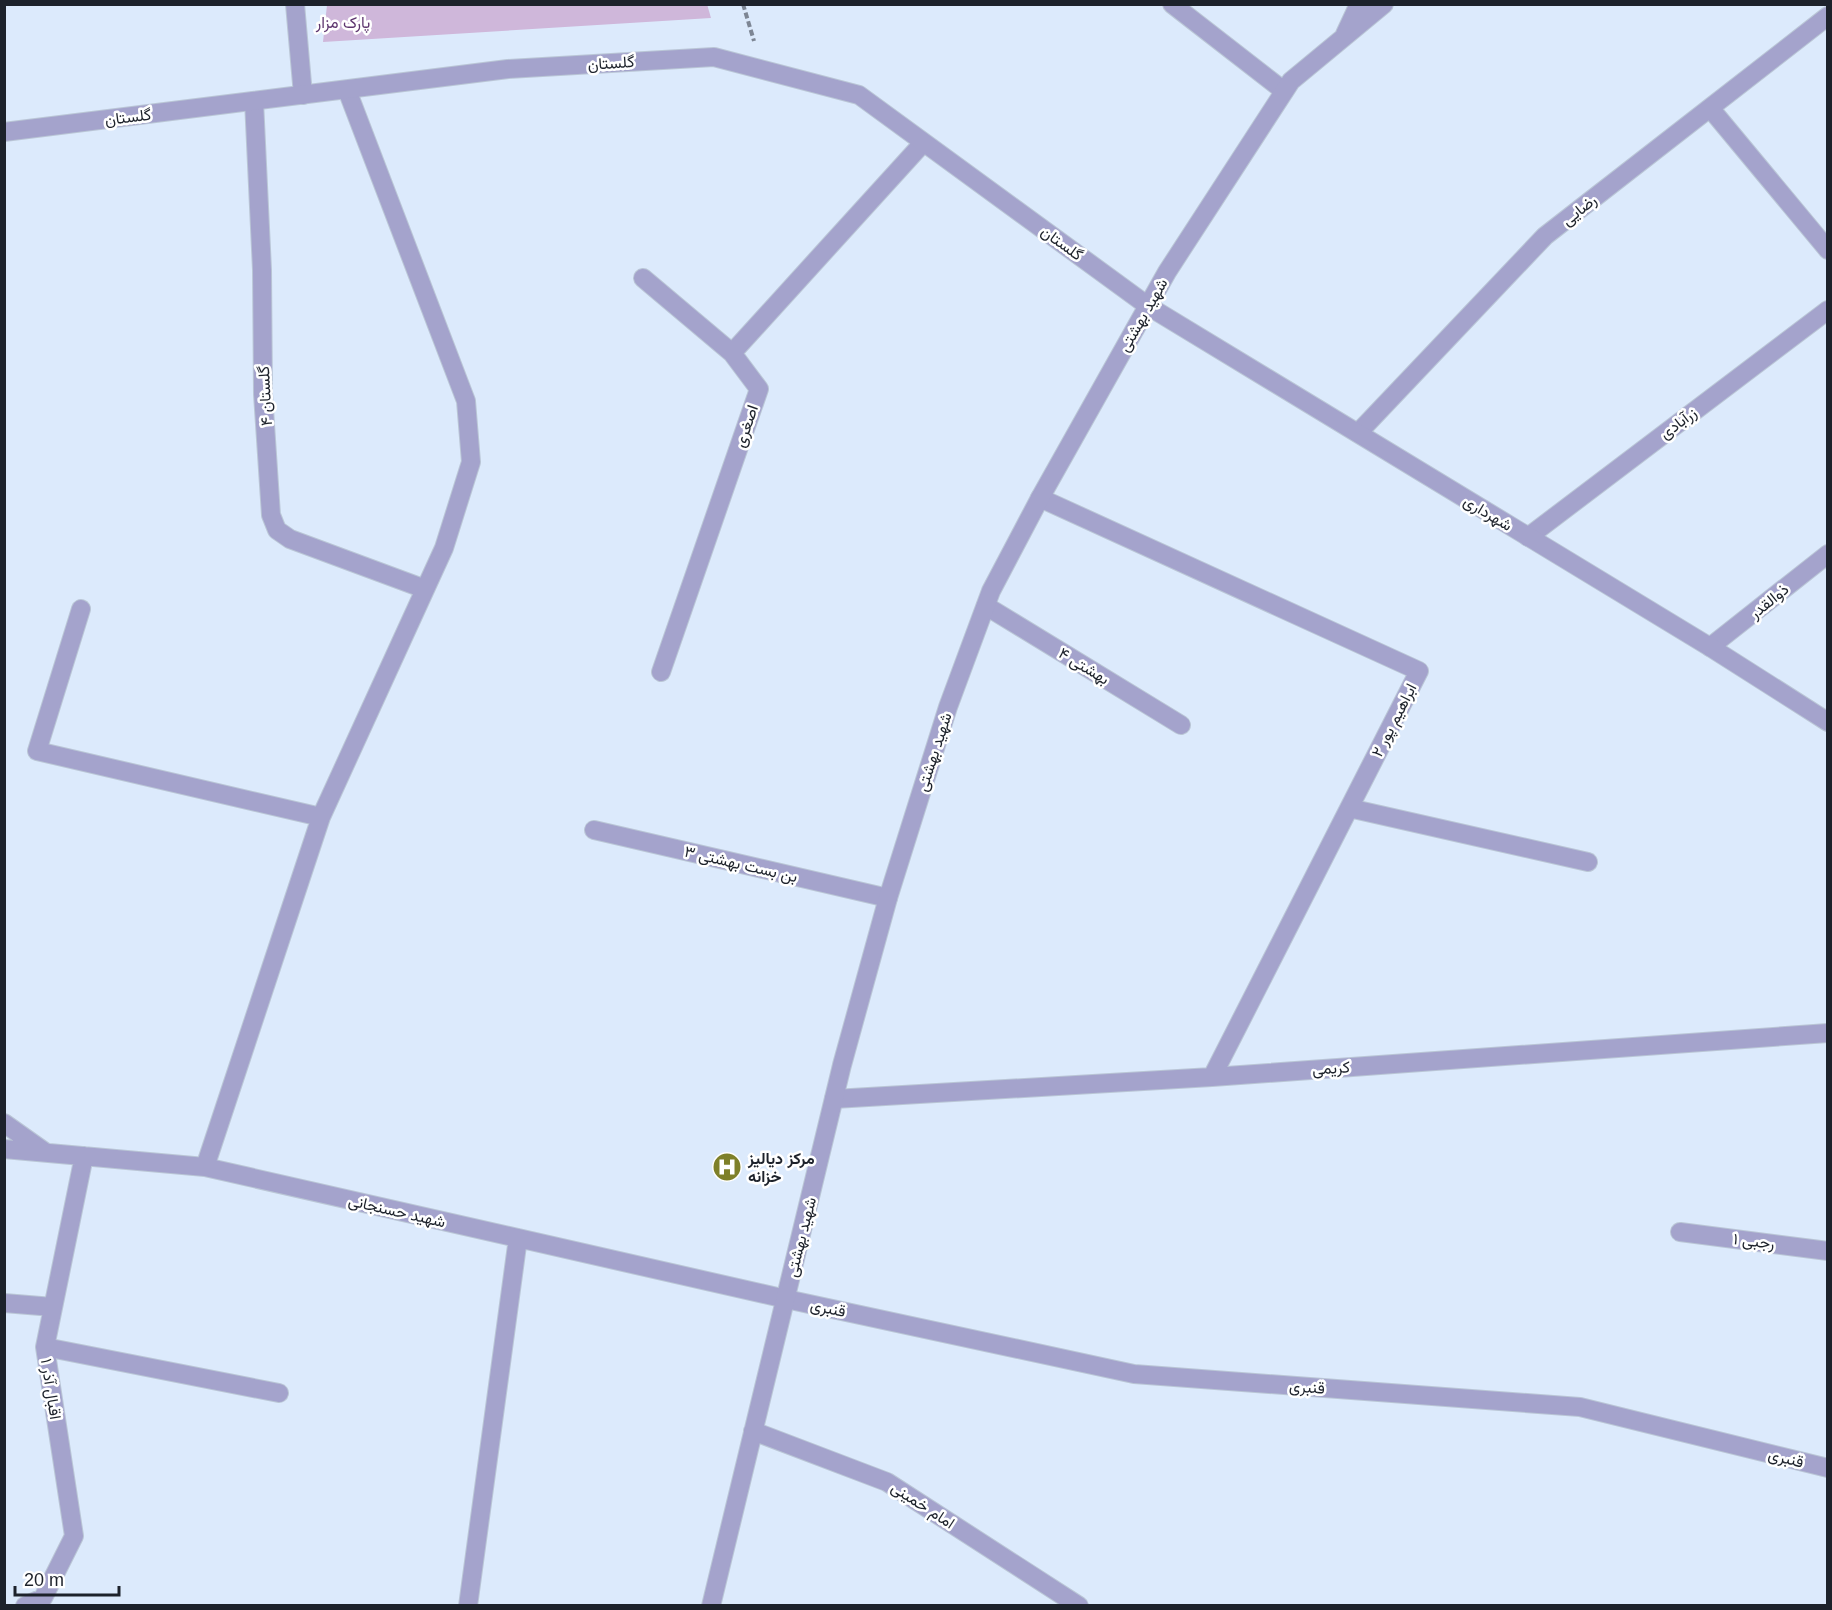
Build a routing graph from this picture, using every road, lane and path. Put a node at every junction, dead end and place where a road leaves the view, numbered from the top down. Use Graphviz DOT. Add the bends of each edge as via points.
graph roads {
  1 [pos="295,4"];
  2 [pos="1172,4"];
  3 [pos="1359,4"];
  4 [pos="1384,4"];
  5 [pos="1827,16"];
  6 [pos="1343,38"];
  7 [pos="347,90"];
  8 [pos="1284,91"];
  9 [pos="303,95"];
  10 [pos="254,101"];
  11 [pos="1710,108"];
  12 [pos="4,132"];
  13 [pos="923,142"];
  14 [pos="1827,250"];
  15 [pos="644,278"];
  16 [pos="1148,306"];
  17 [pos="1827,310"];
  18 [pos="732,353"];
  19 [pos="1358,433"];
  20 [pos="1040,498"];
  21 [pos="1528,537"];
  22 [pos="1827,554"];
  23 [pos="425,589"];
  24 [pos="986,606"];
  25 [pos="81,609"];
  26 [pos="1710,647"];
  27 [pos="661,672"];
  28 [pos="1827,722"];
  29 [pos="1181,725"];
  30 [pos="1348,808"];
  31 [pos="321,817"];
  32 [pos="594,830"];
  33 [pos="1588,862"];
  34 [pos="888,898"];
  35 [pos="1827,1033"];
  36 [pos="1212,1077"];
  37 [pos="834,1099"];
  38 [pos="4,1123"];
  39 [pos="4,1149"];
  40 [pos="47,1153"];
  41 [pos="84,1156"];
  42 [pos="204,1167"];
  43 [pos="1680,1232"];
  44 [pos="518,1238"];
  45 [pos="1827,1251"];
  46 [pos="786,1299"];
  47 [pos="4,1303"];
  48 [pos="53,1307"];
  49 [pos="45,1347"];
  50 [pos="279,1393"];
  51 [pos="753,1431"];
  52 [pos="1827,1468"];
  53 [pos="25,1605"];
  54 [pos="468,1605"];
  55 [pos="711,1605"];
  56 [pos="1079,1605"];
  1 -- 9 [label="street"];
  2 -- 8 [label="street"];
  3 -- 6 [label="street"];
  4 -- 6 [label="street, شهید بهشتی"];
  5 -- 11 [label="street, رضایی"];
  6 -- 8 [label="street, شهید بهشتی"];
  7 -- 9 [label="street, گلستان"];
  7 -- 13 [label="street, گلستان" via="508,69 714,57 859,95"];
  7 -- 23 [label="street" via="466,401 471,462 444,548"];
  8 -- 16 [label="street, شهید بهشتی"];
  9 -- 10 [label="street, گلستان"];
  10 -- 12 [label="street, گلستان"];
  10 -- 23 [label="street, گلستان ۴" via="263,394 271,515 277,530 290,539"];
  11 -- 14 [label="street"];
  11 -- 19 [label="street, رضایی" via="1545,236"];
  13 -- 16 [label="street, گلستان"];
  13 -- 18 [label="street"];
  15 -- 18 [label="street"];
  16 -- 19 [label="street, شهرداری"];
  16 -- 20 [label="street, شهید بهشتی"];
  17 -- 21 [label="street, زرآبادی"];
  18 -- 27 [label="street, اصغری" via="759,389"];
  19 -- 21 [label="street, شهرداری"];
  20 -- 24 [label="street, شهید بهشتی"];
  20 -- 30 [label="street, ابراهیم پور ۲" via="1419,671"];
  21 -- 26 [label="street, شهرداری"];
  22 -- 26 [label="street, ذوالقدر"];
  23 -- 31 [label="street"];
  24 -- 29 [label="street, بهشتی ۴"];
  24 -- 34 [label="street, شهید بهشتی" via="948,707"];
  25 -- 31 [label="street" via="37,751"];
  26 -- 28 [label="street, شهرداری"];
  30 -- 33 [label="street"];
  30 -- 36 [label="street, ابراهیم پور ۲"];
  31 -- 42 [label="street"];
  32 -- 34 [label="street, بن بست بهشتی ۳"];
  34 -- 37 [label="street, شهید بهشتی"];
  35 -- 36 [label="street, کریمی"];
  36 -- 37 [label="street, کریمی"];
  37 -- 46 [label="street, شهید بهشتی"];
  38 -- 40 [label="street"];
  39 -- 40 [label="street, شهید حسنجانی"];
  40 -- 41 [label="street, شهید حسنجانی"];
  41 -- 42 [label="street, شهید حسنجانی"];
  41 -- 48 [label="street, اقبال آذر ۱"];
  42 -- 44 [label="street, شهید حسنجانی"];
  43 -- 45 [label="street, رجبی ۱"];
  44 -- 46 [label="street, شهید حسنجانی"];
  44 -- 54 [label="street"];
  46 -- 51 [label="street, شهید بهشتی"];
  46 -- 52 [label="street, قنبری" via="1134,1374 1580,1407"];
  47 -- 48 [label="street"];
  48 -- 49 [label="street, اقبال آذر ۱"];
  49 -- 50 [label="street"];
  49 -- 53 [label="street, اقبال آذر ۱" via="74,1536 43,1598"];
  51 -- 55 [label="street, شهید بهشتی"];
  51 -- 56 [label="street, امام خمینی" via="887,1482"];
}
